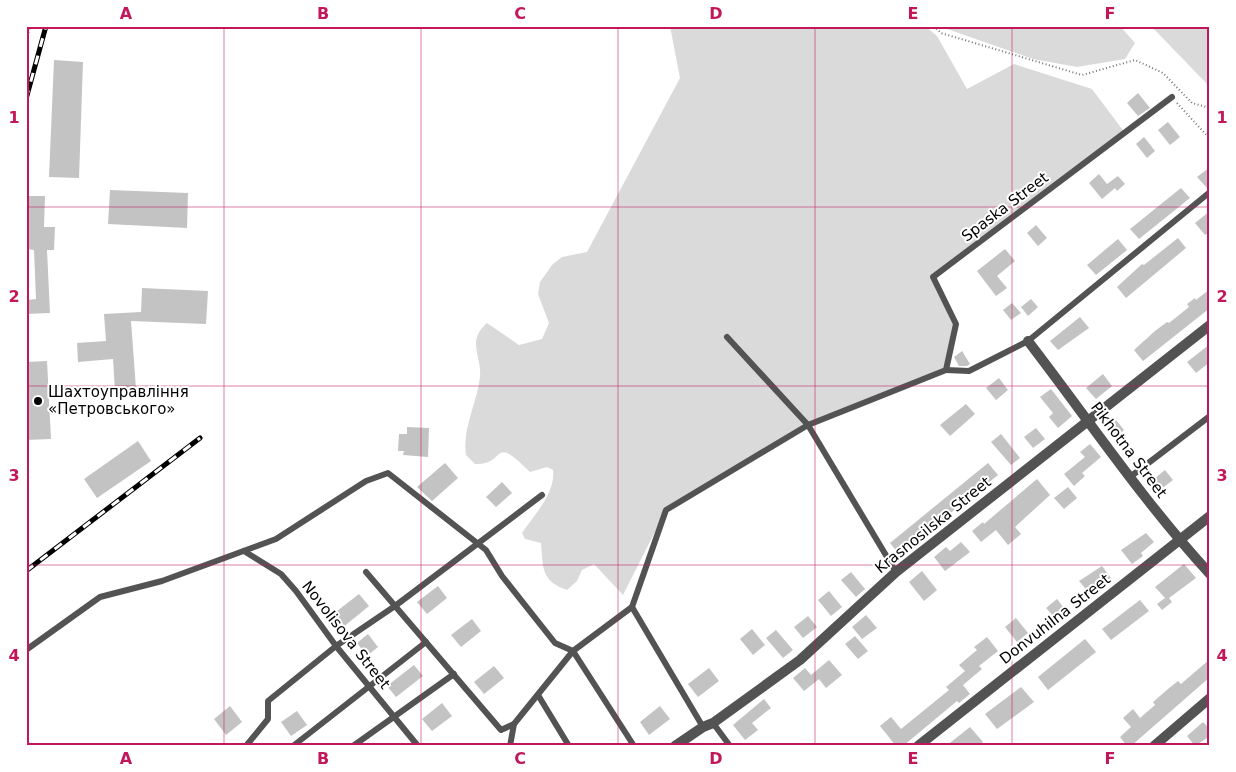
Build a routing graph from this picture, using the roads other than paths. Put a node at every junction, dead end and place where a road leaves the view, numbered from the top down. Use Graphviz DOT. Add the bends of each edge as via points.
graph roads {
  1 [pos="1172,97"];
  2 [pos="1210,192"];
  3 [pos="1210,325"];
  4 [pos="727,336"];
  5 [pos="1028,341"];
  6 [pos="946,370"];
  7 [pos="1210,416"];
  8 [pos="1088,420"];
  9 [pos="808,426"];
  10 [pos="1130,478"];
  11 [pos="542,495"];
  12 [pos="1210,516"];
  13 [pos="1179,540"];
  14 [pos="244,551"];
  15 [pos="366,572"];
  16 [pos="896,572"];
  17 [pos="1210,574"];
  18 [pos="395,606"];
  19 [pos="632,607"];
  20 [pos="426,642"];
  21 [pos="336,646"];
  22 [pos="26,650"];
  23 [pos="573,651"];
  24 [pos="454,674"];
  25 [pos="368,686"];
  26 [pos="538,695"];
  27 [pos="1210,698"];
  28 [pos="393,716"];
  29 [pos="713,723"];
  30 [pos="514,724"];
  31 [pos="703,727"];
  32 [pos="246,746"];
  33 [pos="293,746"];
  34 [pos="352,746"];
  35 [pos="418,746"];
  36 [pos="510,746"];
  37 [pos="569,746"];
  38 [pos="634,746"];
  39 [pos="675,746"];
  40 [pos="730,746"];
  41 [pos="918,746"];
  42 [pos="1154,746"];
  1 -- 6 [label="lane, Spaska Street" via="933,277 956,324"];
  2 -- 5 [label="lane"];
  3 -- 8 [label="street, Krasnosilska Street"];
  4 -- 9 [label="lane"];
  5 -- 6 [label="lane" via="969,371"];
  5 -- 8 [label="street, Pikhotna Street"];
  6 -- 9 [label="lane"];
  7 -- 10 [label="lane"];
  8 -- 10 [label="street, Pikhotna Street"];
  8 -- 16 [label="street, Krasnosilska Street"];
  9 -- 16 [label="lane"];
  9 -- 19 [label="lane" via="666,510"];
  10 -- 13 [label="street, Pikhotna Street"];
  11 -- 18 [label="lane"];
  12 -- 13 [label="street, Donvuhilna Street"];
  13 -- 17 [label="street, Pikhotna Street"];
  13 -- 41 [label="street, Donvuhilna Street"];
  14 -- 21 [label="lane, Novolisova Street" via="281,574"];
  14 -- 22 [label="lane" via="162,581 100,597"];
  14 -- 23 [label="lane" via="276,540 366,481 388,473 486,550 555,644"];
  15 -- 18 [label="lane"];
  16 -- 29 [label="street, Krasnosilska Street" via="800,660"];
  18 -- 20 [label="lane"];
  18 -- 21 [label="lane"];
  19 -- 23 [label="lane"];
  19 -- 31 [label="lane"];
  20 -- 24 [label="lane"];
  20 -- 25 [label="lane"];
  21 -- 25 [label="lane, Novolisova Street"];
  21 -- 32 [label="lane" via="268,701 268,719"];
  23 -- 26 [label="lane"];
  23 -- 38 [label="lane"];
  24 -- 28 [label="lane"];
  24 -- 30 [label="lane" via="501,730"];
  25 -- 28 [label="lane, Novolisova Street"];
  25 -- 33 [label="lane"];
  26 -- 30 [label="lane"];
  26 -- 37 [label="lane"];
  27 -- 42 [label="street"];
  28 -- 34 [label="lane"];
  28 -- 35 [label="lane, Novolisova Street"];
  29 -- 31 [label="street, Krasnosilska Street"];
  29 -- 40 [label="lane"];
  30 -- 36 [label="lane"];
  31 -- 39 [label="street, Krasnosilska Street"];
}
